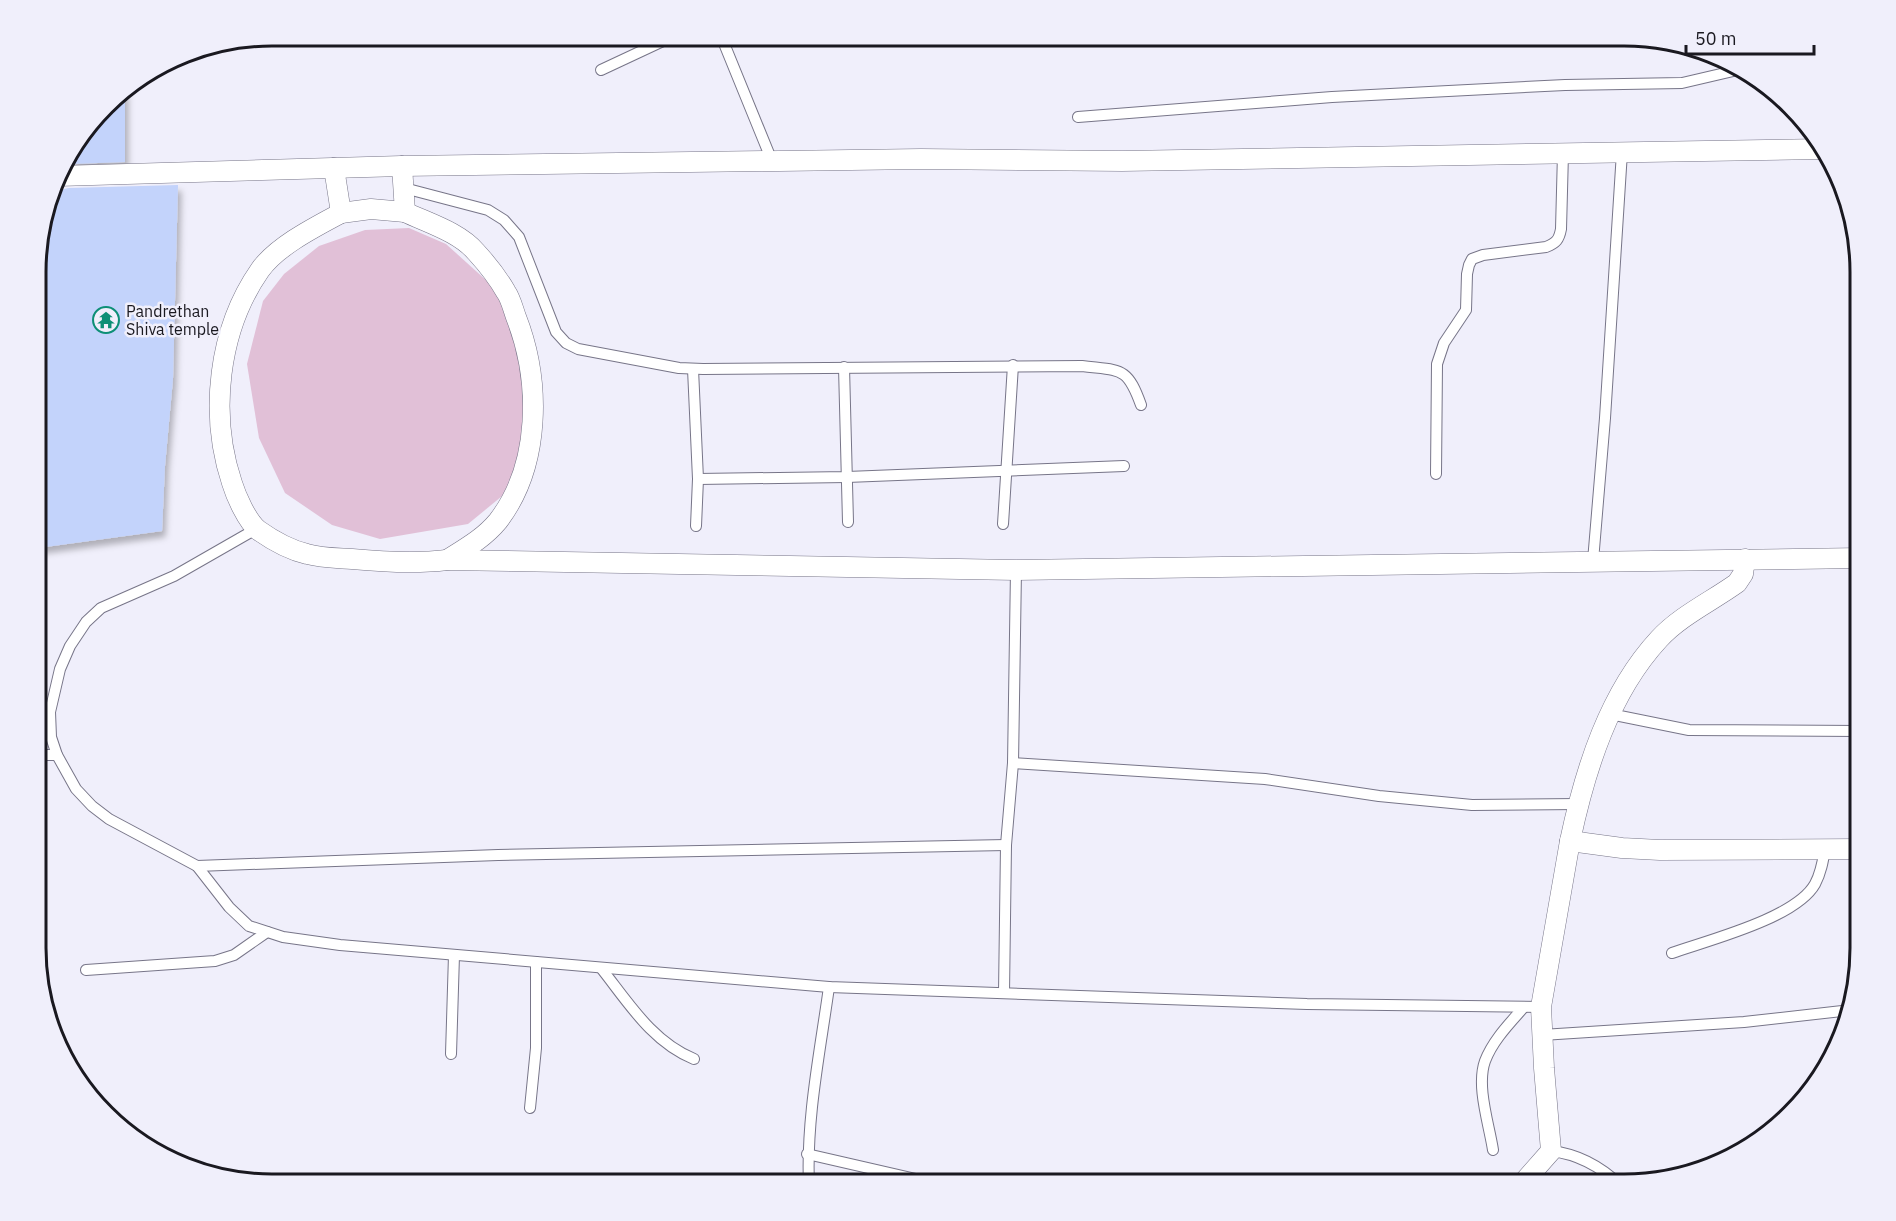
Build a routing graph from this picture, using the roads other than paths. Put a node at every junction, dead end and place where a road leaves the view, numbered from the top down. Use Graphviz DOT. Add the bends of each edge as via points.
graph roads {
  1 [pos="644,47"];
  2 [pos="726,47"];
  3 [pos="601,70"];
  4 [pos="1728,72"];
  5 [pos="1078,117"];
  6 [pos="1812,149"];
  7 [pos="1622,152"];
  8 [pos="1563,153"];
  9 [pos="771,161"];
  10 [pos="402,166"];
  11 [pos="334,168"];
  12 [pos="68,176"];
  13 [pos="404,188"];
  14 [pos="405,212"];
  15 [pos="341,213"];
  16 [pos="1013,365"];
  17 [pos="844,367"];
  18 [pos="693,369"];
  19 [pos="1141,405"];
  20 [pos="1124,466"];
  21 [pos="1007,471"];
  22 [pos="1436,474"];
  23 [pos="847,477"];
  24 [pos="698,479"];
  25 [pos="848,522"];
  26 [pos="1003,524"];
  27 [pos="696,526"];
  28 [pos="256,528"];
  29 [pos="1850,558"];
  30 [pos="1745,559"];
  31 [pos="447,560"];
  32 [pos="1593,561"];
  33 [pos="1016,570"];
  34 [pos="1610,714"];
  35 [pos="1850,731"];
  36 [pos="46,754"];
  37 [pos="57,755"];
  38 [pos="1013,763"];
  39 [pos="1578,804"];
  40 [pos="1570,841"];
  41 [pos="1006,845"];
  42 [pos="1825,849"];
  43 [pos="1850,849"];
  44 [pos="197,867"];
  45 [pos="267,932"];
  46 [pos="1672,953"];
  47 [pos="454,955"];
  48 [pos="536,962"];
  49 [pos="601,968"];
  50 [pos="86,970"];
  51 [pos="829,987"];
  52 [pos="1004,993"];
  53 [pos="1532,1007"];
  54 [pos="1841,1011"];
  55 [pos="1542,1035"];
  56 [pos="451,1054"];
  57 [pos="694,1059"];
  58 [pos="530,1108"];
  59 [pos="1493,1150"];
  60 [pos="1551,1151"];
  61 [pos="807,1154"];
  62 [pos="808,1174"];
  63 [pos="894,1174"];
  64 [pos="1531,1174"];
  65 [pos="1609,1174"];
  1 -- 3 [label="lane"];
  2 -- 9 [label="lane"];
  4 -- 5 [label="lane" via="1682,83 1332,97"];
  6 -- 7 [label="street"];
  7 -- 8 [label="street"];
  7 -- 32 [label="lane"];
  8 -- 9 [label="street" via="1122,161"];
  8 -- 22 [label="lane" via="1560,229 1555,243 1483,255 1472,259 1469,265 1466,310 1444,344 1437,364"];
  9 -- 10 [label="street"];
  10 -- 11 [label="street"];
  10 -- 13 [label="street"];
  11 -- 12 [label="street"];
  11 -- 15 [label="street"];
  13 -- 14 [label="street"];
  13 -- 18 [label="lane" via="488,210 504,220 519,237 556,332 566,343 578,349"];
  14 -- 15 [label="street" via="371,209"];
  14 -- 31 [label="street" via="458,237 475,250 507,292 525,338 534,402 527,462 510,503 481,539"];
  15 -- 28 [label="street" via="293,240 261,268 234,319 224,360 221,438 237,498"];
  16 -- 17 [label="lane"];
  16 -- 19 [label="lane" via="1116,370 1133,383"];
  16 -- 21 [label="lane"];
  17 -- 18 [label="lane"];
  17 -- 23 [label="lane"];
  18 -- 24 [label="lane"];
  20 -- 21 [label="lane"];
  21 -- 23 [label="lane"];
  21 -- 26 [label="lane"];
  23 -- 24 [label="lane"];
  23 -- 25 [label="lane"];
  24 -- 27 [label="lane"];
  28 -- 31 [label="street" via="306,554 392,563"];
  28 -- 37 [label="lane" via="174,576 101,608 86,621 60,669 50,712 51,737"];
  29 -- 30 [label="street"];
  30 -- 32 [label="street"];
  30 -- 34 [label="street" via="1737,583 1660,637"];
  31 -- 33 [label="street"];
  32 -- 33 [label="street"];
  33 -- 38 [label="lane"];
  34 -- 35 [label="lane" via="1689,730"];
  34 -- 39 [label="street"];
  36 -- 37 [label="lane"];
  37 -- 44 [label="lane" via="76,789 92,806"];
  38 -- 39 [label="lane" via="1265,779 1472,805"];
  38 -- 41 [label="lane"];
  39 -- 40 [label="street"];
  40 -- 42 [label="street" via="1660,850"];
  40 -- 53 [label="street"];
  41 -- 44 [label="lane" via="498,855"];
  41 -- 52 [label="lane"];
  42 -- 43 [label="street"];
  42 -- 46 [label="lane" via="1815,885 1791,908"];
  44 -- 45 [label="lane" via="229,908 249,926"];
  45 -- 47 [label="lane" via="340,945"];
  45 -- 50 [label="lane" via="234,955 215,961"];
  47 -- 48 [label="lane"];
  47 -- 56 [label="lane"];
  48 -- 49 [label="lane"];
  48 -- 58 [label="lane" via="536,1039"];
  49 -- 51 [label="lane"];
  49 -- 57 [label="lane" via="666,1045"];
  51 -- 52 [label="lane"];
  51 -- 61 [label="lane"];
  52 -- 53 [label="lane"];
  53 -- 55 [label="street"];
  53 -- 59 [label="lane" via="1499,1036 1483,1070"];
  54 -- 55 [label="lane" via="1744,1022"];
  55 -- 60 [label="street"];
  60 -- 64 [label="street"];
  60 -- 65 [label="lane" via="1568,1153"];
  61 -- 62 [label="lane"];
  61 -- 63 [label="lane"];
}
